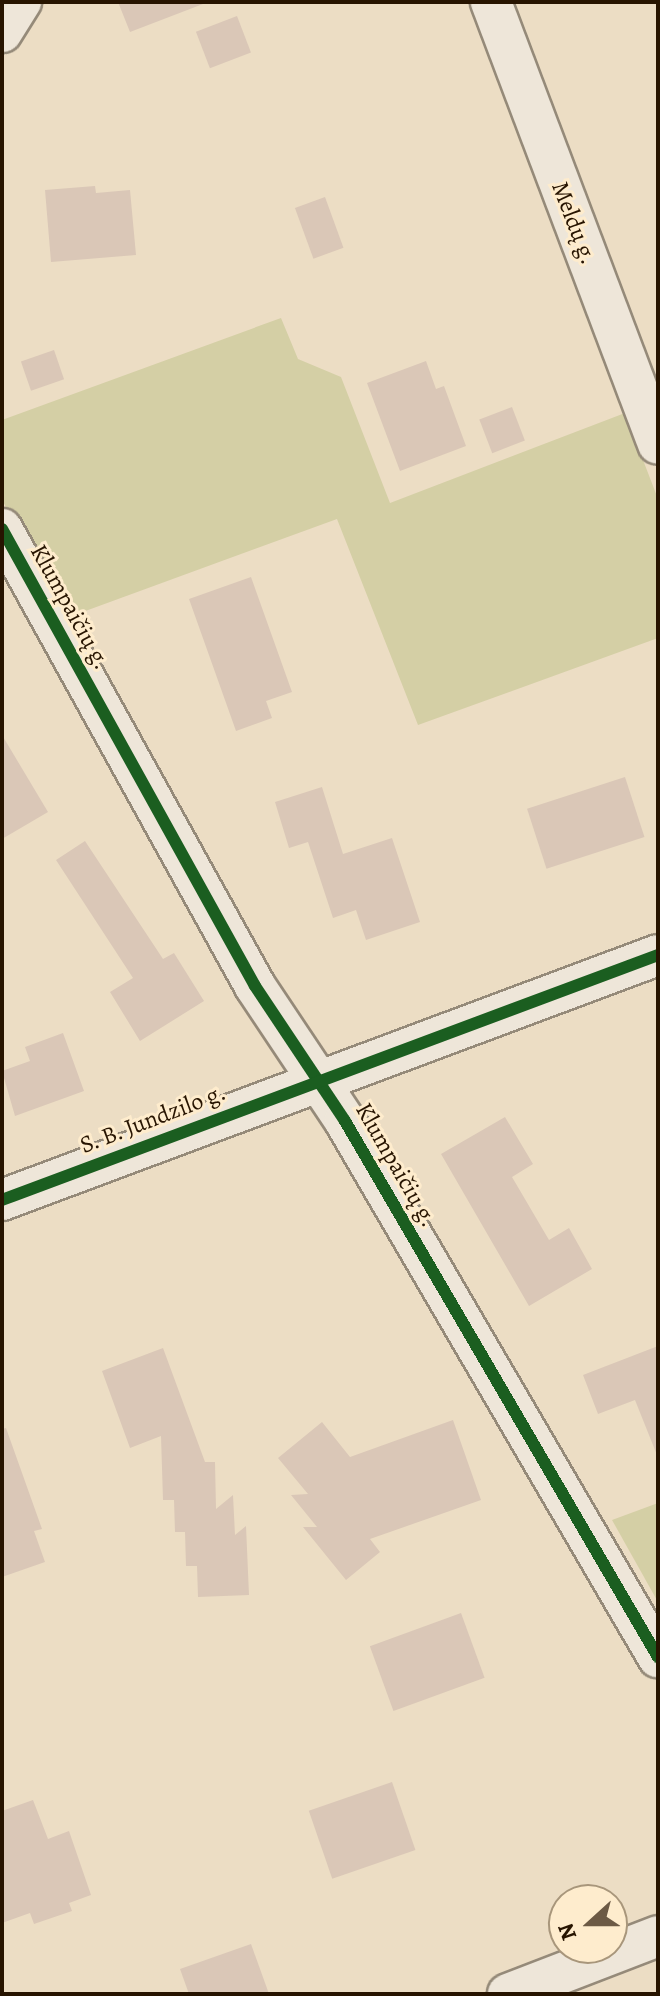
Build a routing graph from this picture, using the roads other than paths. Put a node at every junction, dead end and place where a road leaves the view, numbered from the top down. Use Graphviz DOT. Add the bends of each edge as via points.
graph roads {
  1 [pos="21,2"];
  2 [pos="491,2"];
  3 [pos="2,32"];
  4 [pos="658,444"];
  5 [pos="2,529"];
  6 [pos="658,955"];
  7 [pos="320,1079"];
  8 [pos="2,1200"];
  9 [pos="658,1657"];
  10 [pos="658,1936"];
  11 [pos="529,1991"];
  1 -- 3 [label="street"];
  2 -- 4 [label="street, Meldų g."];
  5 -- 7 [label="street, Klumpaičių g." via="255,986"];
  6 -- 7 [label="street, S. B. Jundzilo g."];
  7 -- 8 [label="street, S. B. Jundzilo g."];
  7 -- 9 [label="street, Klumpaičių g."];
  10 -- 11 [label="street"];
}
